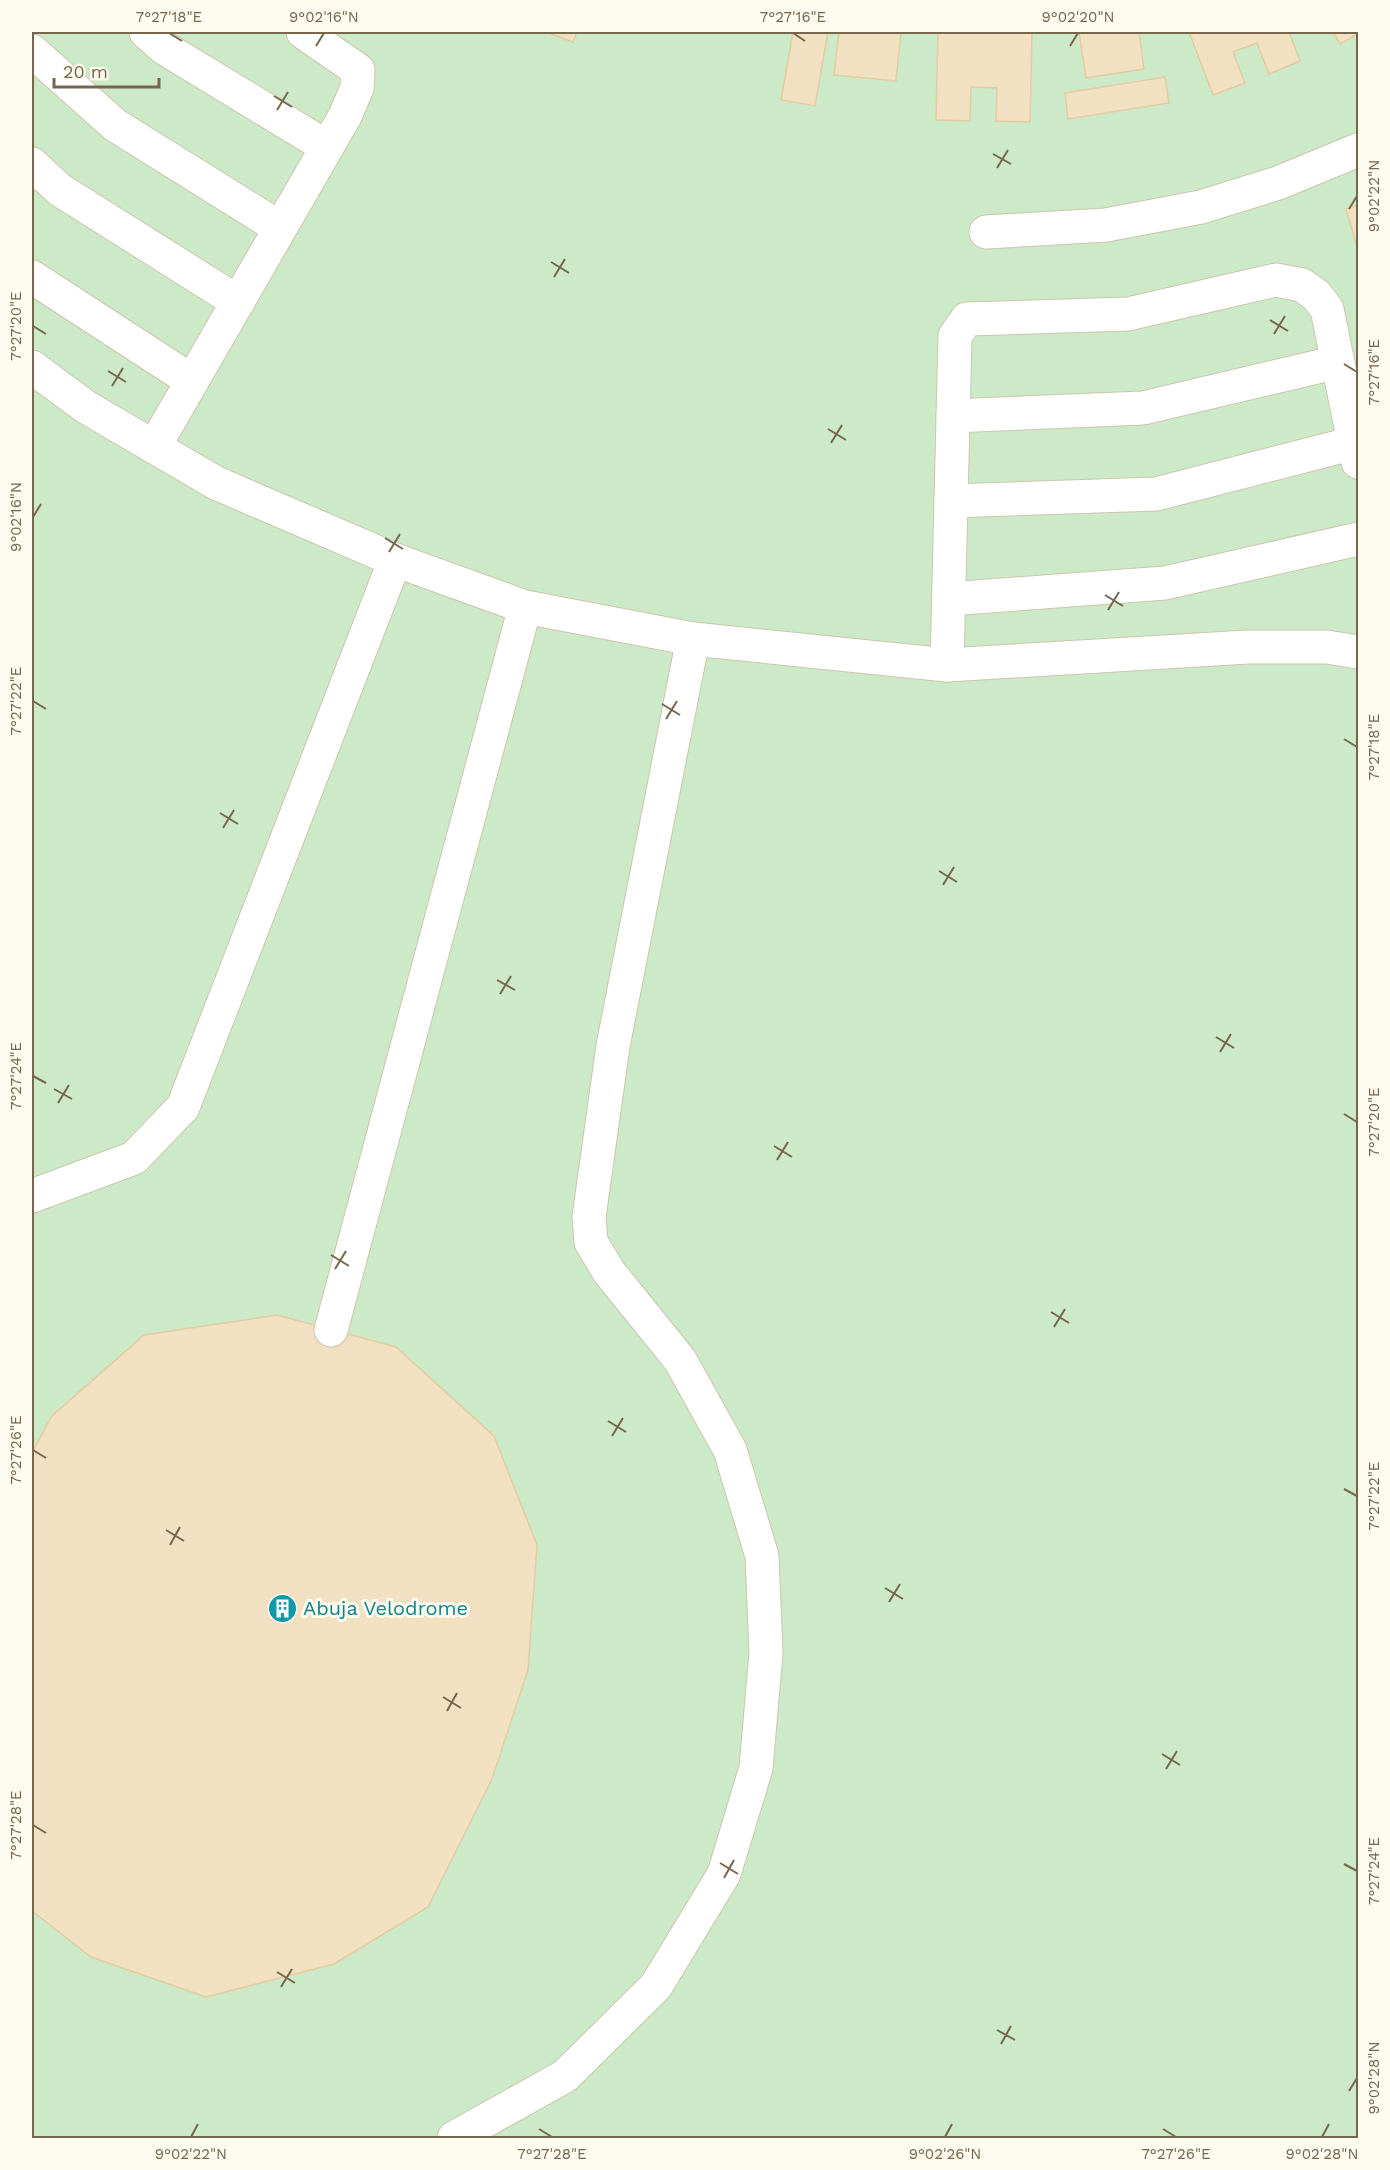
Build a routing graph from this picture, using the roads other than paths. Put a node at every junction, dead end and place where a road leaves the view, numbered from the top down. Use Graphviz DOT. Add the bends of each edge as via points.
graph roads {
  1 [pos="146,32"];
  2 [pos="303,32"];
  3 [pos="32,51"];
  4 [pos="327,147"];
  5 [pos="1359,150"];
  6 [pos="32,164"];
  7 [pos="280,228"];
  8 [pos="986,232"];
  9 [pos="32,277"];
  10 [pos="237,302"];
  11 [pos="1338,362"];
  12 [pos="32,367"];
  13 [pos="192,381"];
  14 [pos="953,416"];
  15 [pos="154,447"];
  16 [pos="1356,453"];
  17 [pos="951,501"];
  18 [pos="1359,539"];
  19 [pos="395,560"];
  20 [pos="949,599"];
  21 [pos="525,607"];
  22 [pos="693,639"];
  23 [pos="1359,652"];
  24 [pos="947,665"];
  25 [pos="32,1196"];
  26 [pos="331,1330"];
  27 [pos="454,2139"];
  1 -- 4 [label="lane" via="164,48"];
  2 -- 4 [label="lane" via="358,70 357,88"];
  3 -- 7 [label="lane" via="115,125"];
  4 -- 7 [label="lane"];
  5 -- 8 [label="lane" via="1278,183 1202,207 1106,225"];
  6 -- 10 [label="lane" via="60,190"];
  7 -- 10 [label="lane"];
  9 -- 13 [label="lane"];
  10 -- 13 [label="lane"];
  11 -- 14 [label="lane" via="1143,408"];
  11 -- 14 [label="lane" via="1327,309 1302,285 1276,280 1128,314 967,319 955,336"];
  11 -- 16 [label="lane"];
  12 -- 15 [label="lane" via="86,407"];
  13 -- 15 [label="lane"];
  14 -- 17 [label="lane"];
  15 -- 19 [label="lane" via="216,483"];
  16 -- 17 [label="lane" via="1156,494"];
  17 -- 20 [label="lane"];
  18 -- 20 [label="lane" via="1165,583"];
  19 -- 21 [label="lane"];
  19 -- 25 [label="lane" via="183,1107 134,1158"];
  20 -- 24 [label="lane"];
  21 -- 22 [label="lane"];
  21 -- 26 [label="lane"];
  22 -- 24 [label="lane"];
  22 -- 27 [label="lane" via="613,1046 589,1217 591,1242 609,1272 680,1360 730,1450 762,1556 766,1653 756,1768 724,1874 656,1986 565,2076"];
  23 -- 24 [label="lane" via="1327,647 1248,647"];
}
